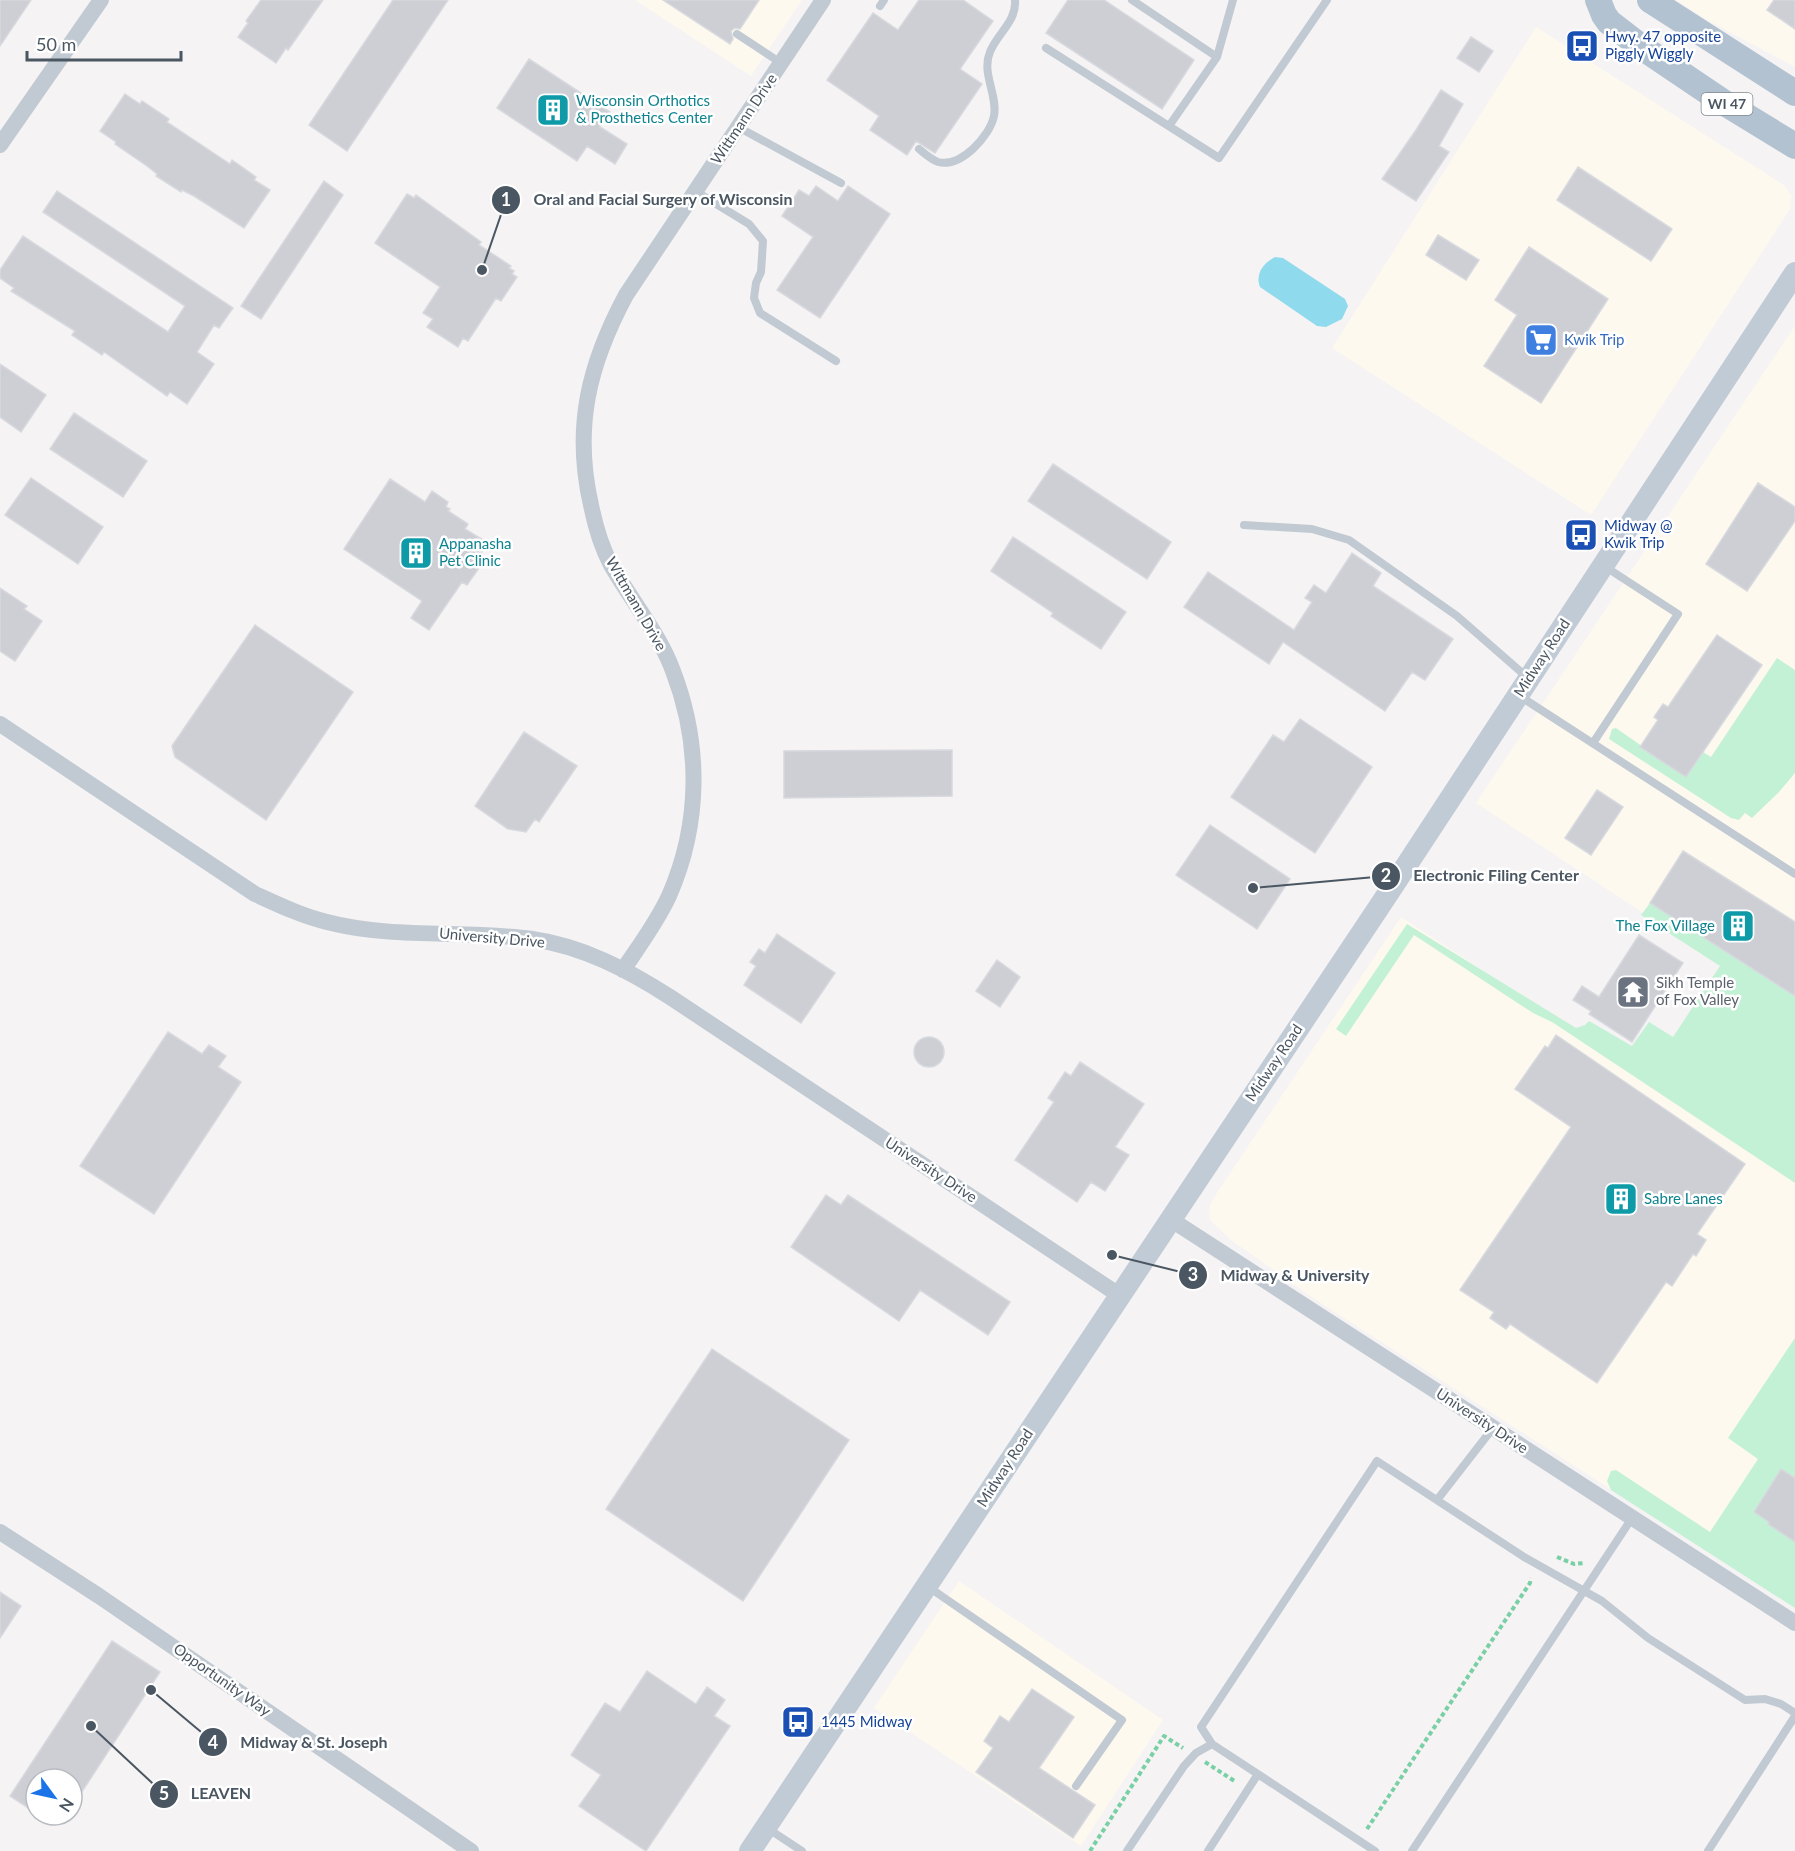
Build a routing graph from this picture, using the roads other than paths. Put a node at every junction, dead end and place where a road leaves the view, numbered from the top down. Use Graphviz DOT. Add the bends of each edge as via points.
graph roads {
  1 [pos="101,0"];
  2 [pos="823,0"];
  3 [pos="1015,0"];
  4 [pos="1132,0"];
  5 [pos="1233,0"];
  6 [pos="1327,0"];
  7 [pos="1598,0"];
  8 [pos="1650,0"];
  9 [pos="736,34"];
  10 [pos="1046,48"];
  11 [pos="1217,57"];
  12 [pos="781,63"];
  13 [pos="1795,93"];
  14 [pos="1169,126"];
  15 [pos="738,127"];
  16 [pos="0,145"];
  17 [pos="1795,146"];
  18 [pos="919,149"];
  19 [pos="841,183"];
  20 [pos="695,191"];
  21 [pos="1792,286"];
  22 [pos="836,361"];
  23 [pos="1244,525"];
  24 [pos="1603,566"];
  25 [pos="1523,687"];
  26 [pos="0,724"];
  27 [pos="1593,743"];
  28 [pos="1795,874"];
  29 [pos="623,970"];
  30 [pos="1170,1219"];
  31 [pos="1119,1295"];
  32 [pos="1493,1428"];
  33 [pos="1437,1500"];
  34 [pos="1632,1518"];
  35 [pos="0,1532"];
  36 [pos="927,1586"];
  37 [pos="1584,1591"];
  38 [pos="1795,1623"];
  39 [pos="1795,1715"];
  40 [pos="1212,1744"];
  41 [pos="1258,1774"];
  42 [pos="1076,1786"];
  43 [pos="766,1827"];
  44 [pos="471,1851"];
  45 [pos="750,1851"];
  46 [pos="802,1851"];
  47 [pos="1127,1851"];
  48 [pos="1208,1851"];
  49 [pos="1375,1851"];
  50 [pos="1412,1851"];
  51 [pos="1707,1851"];
  1 -- 16 [label="street"];
  2 -- 12 [label="street, Wittmann Drive"];
  3 -- 18 [label="lane" via="1016,10 988,58 994,117 984,137 969,153 951,162 938,162"];
  4 -- 11 [label="lane"];
  5 -- 11 [label="lane"];
  6 -- 14 [label="lane" via="1219,158"];
  7 -- 17 [label="main road, WI 47" via="1610,22 1640,46"];
  8 -- 13 [label="main road"];
  9 -- 12 [label="lane"];
  10 -- 14 [label="lane"];
  11 -- 14 [label="lane"];
  12 -- 15 [label="street, Wittmann Drive"];
  15 -- 19 [label="lane"];
  15 -- 20 [label="street, Wittmann Drive"];
  20 -- 22 [label="lane" via="749,224 763,241 754,298 760,313"];
  20 -- 29 [label="street, Wittmann Drive" via="618,310 603,342 584,408 586,483 595,523 610,561 672,668 692,737 692,817 684,855 668,897"];
  21 -- 24 [label="main road, Midway Road"];
  23 -- 25 [label="lane" via="1312,529 1349,540 1457,616"];
  24 -- 25 [label="main road, Midway Road"];
  24 -- 27 [label="lane" via="1678,614"];
  25 -- 27 [label="lane"];
  25 -- 30 [label="main road, Midway Road"];
  26 -- 29 [label="street, University Drive" via="255,894 292,911 364,929 532,939 562,945"];
  27 -- 28 [label="lane"];
  29 -- 31 [label="street, University Drive" via="670,997"];
  30 -- 31 [label="main road, Midway Road"];
  30 -- 32 [label="street, University Drive"];
  31 -- 36 [label="main road, Midway Road"];
  32 -- 33 [label="lane"];
  32 -- 34 [label="street, University Drive"];
  33 -- 37 [label="lane"];
  33 -- 40 [label="lane" via="1377,1461 1201,1728"];
  34 -- 37 [label="lane"];
  34 -- 38 [label="street, University Drive"];
  35 -- 44 [label="street, Opportunity Way"];
  36 -- 42 [label="lane" via="1122,1720"];
  36 -- 43 [label="main road, Midway Road"];
  37 -- 39 [label="lane" via="1648,1638 1745,1700 1765,1699 1781,1704"];
  37 -- 50 [label="lane"];
  39 -- 51 [label="lane"];
  40 -- 41 [label="lane"];
  40 -- 47 [label="lane" via="1184,1766"];
  41 -- 48 [label="lane"];
  41 -- 49 [label="lane"];
  43 -- 45 [label="main road, Midway Road"];
  43 -- 46 [label="lane"];
}
